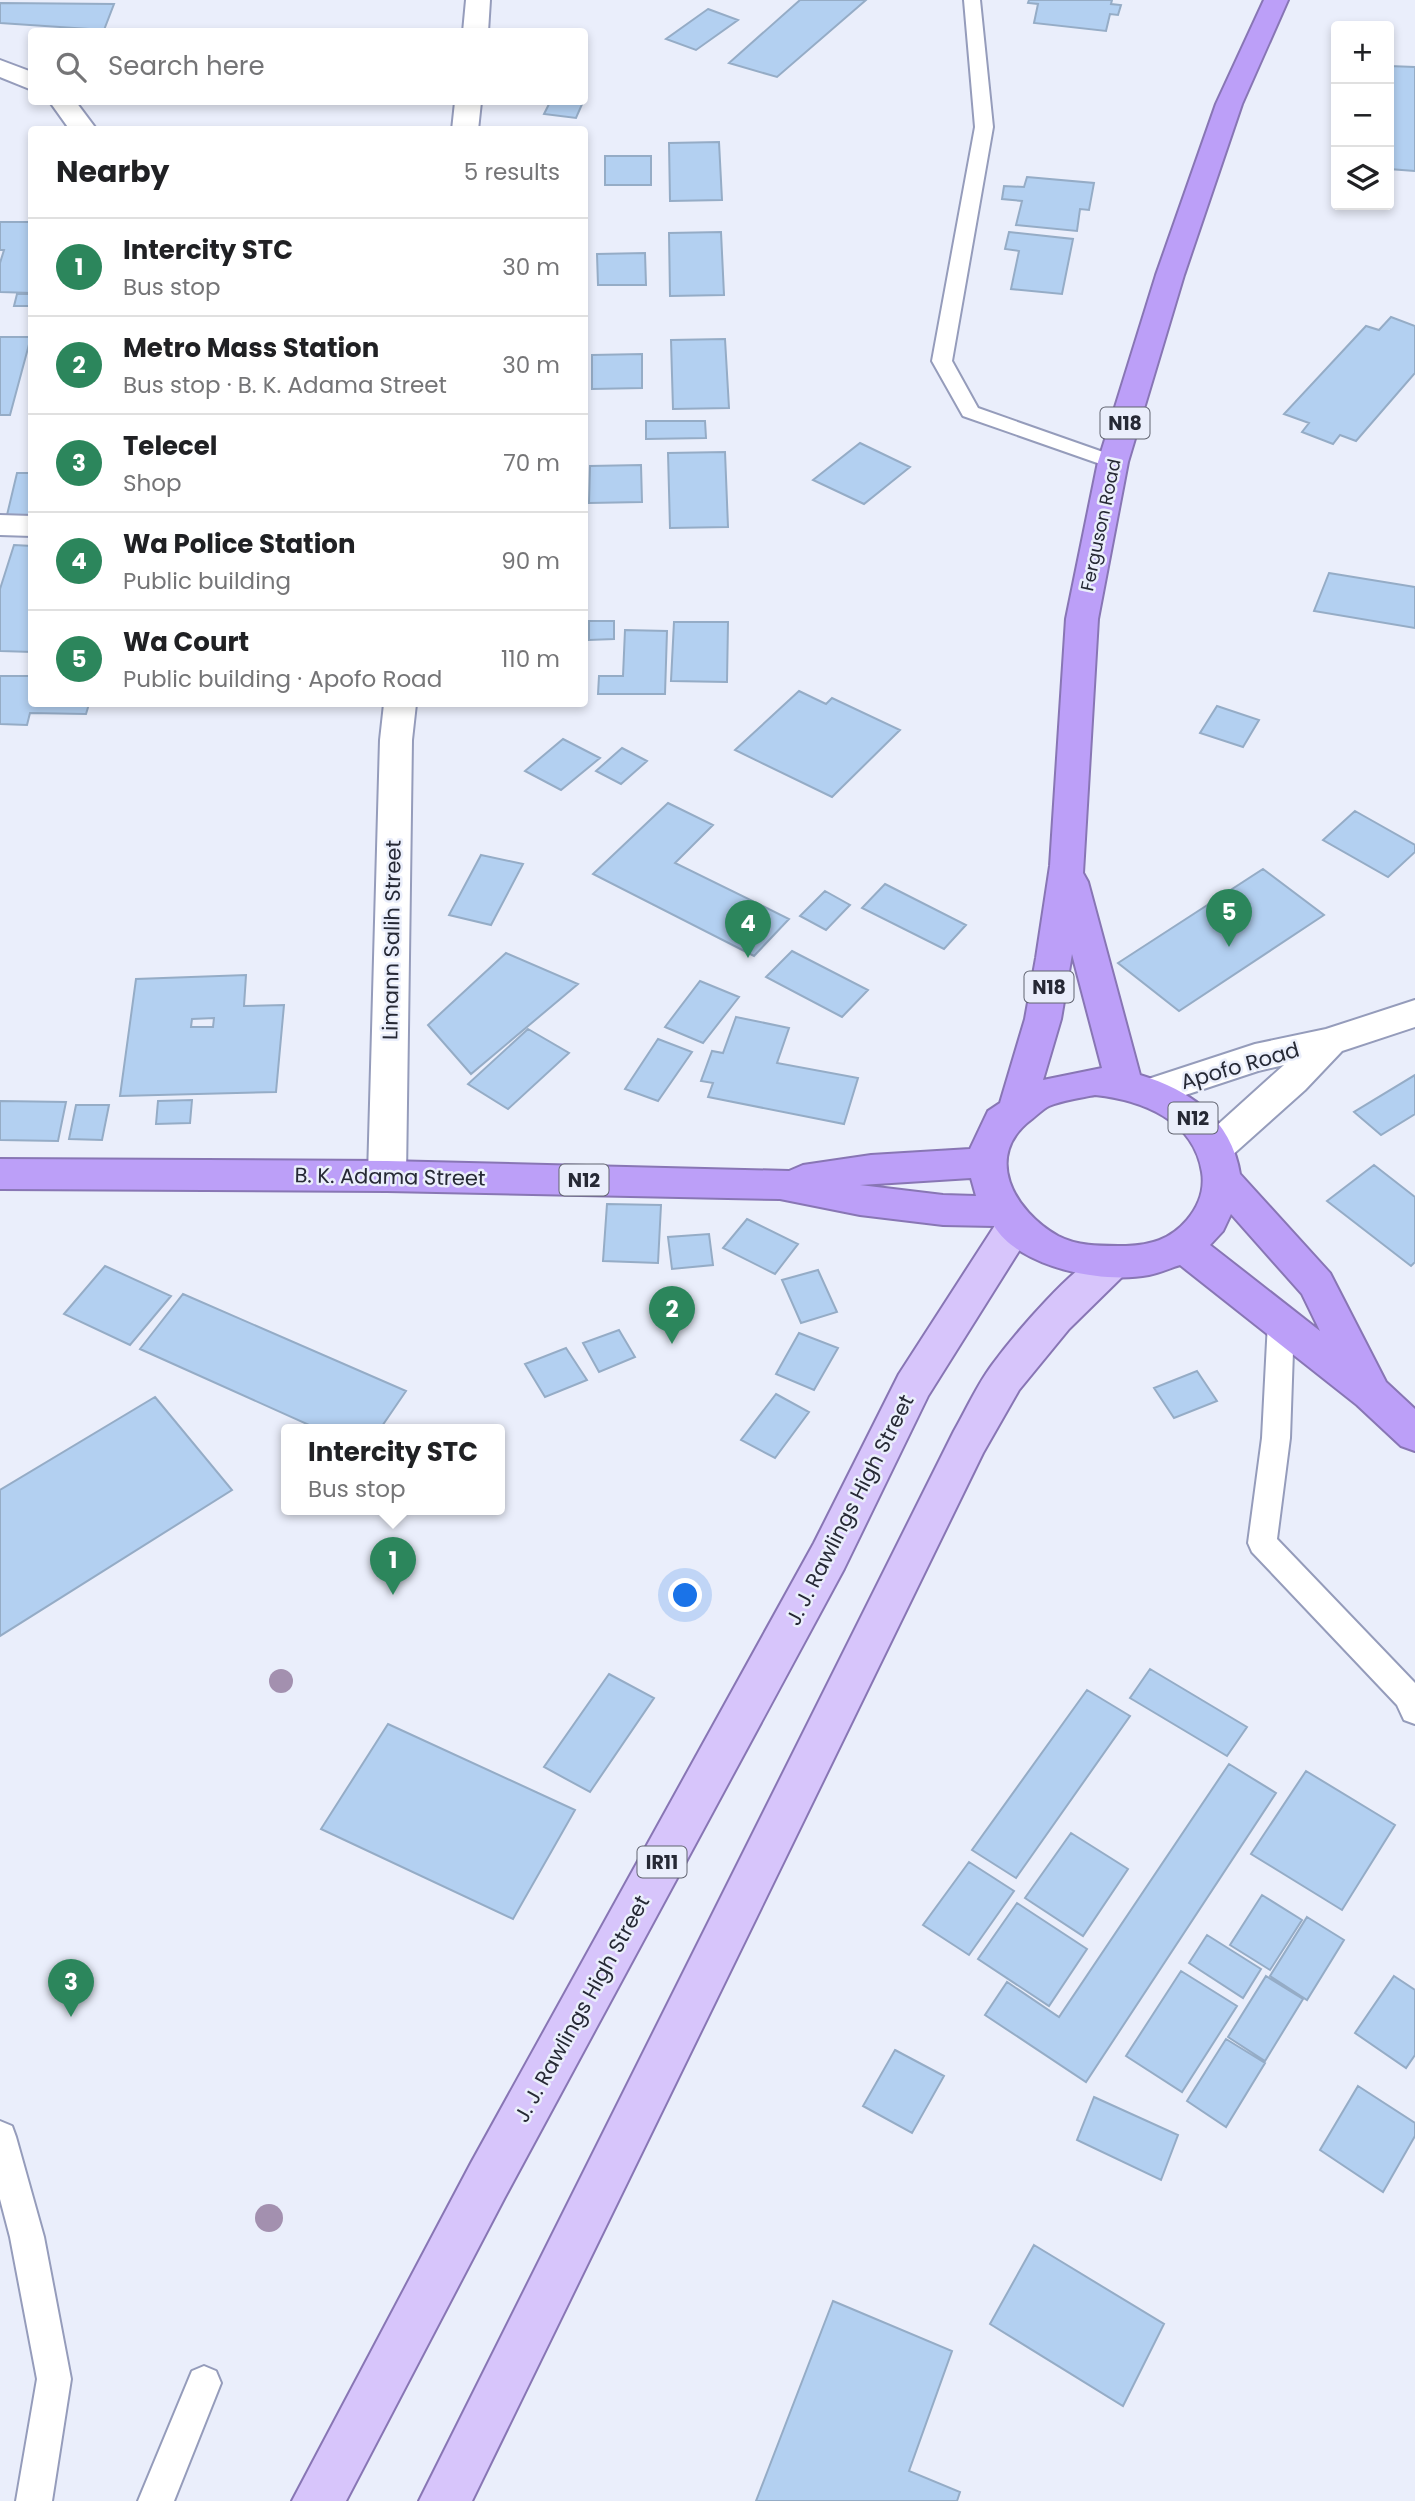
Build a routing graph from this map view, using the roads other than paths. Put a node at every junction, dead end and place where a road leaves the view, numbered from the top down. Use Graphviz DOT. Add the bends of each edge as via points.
graph roads {
  1 [pos="478,0"];
  2 [pos="972,0"];
  3 [pos="1276,0"];
  4 [pos="475,28"];
  5 [pos="0,68"];
  6 [pos="28,80"];
  7 [pos="65,105"];
  8 [pos="468,105"];
  9 [pos="81,126"];
  10 [pos="465,126"];
  11 [pos="1112,462"];
  12 [pos="0,526"];
  13 [pos="28,526"];
  14 [pos="400,707"];
  15 [pos="1067,866"];
  16 [pos="1415,1013"];
  17 [pos="1329,1042"];
  18 [pos="1138,1088"];
  19 [pos="1018,1104"];
  20 [pos="986,1163"];
  21 [pos="1220,1164"];
  22 [pos="0,1174"];
  23 [pos="387,1176"];
  24 [pos="780,1184"];
  25 [pos="1008,1219"];
  26 [pos="1185,1246"];
  27 [pos="1110,1264"];
  28 [pos="1281,1322"];
  29 [pos="1371,1393"];
  30 [pos="1415,1434"];
  31 [pos="1415,1711"];
  32 [pos="0,2137"];
  33 [pos="204,2383"];
  34 [pos="34,2501"];
  35 [pos="156,2501"];
  36 [pos="318,2501"];
  37 [pos="445,2501"];
  1 -- 4 [label="street"];
  2 -- 11 [label="lane" via="984,127 942,361 970,412"];
  3 -- 11 [label="highway, Ferguson Road / N18" via="1229,104"];
  5 -- 6 [label="street"];
  7 -- 9 [label="street"];
  8 -- 10 [label="street"];
  11 -- 15 [label="highway, Ferguson Road / N18" via="1082,619"];
  12 -- 13 [label="street"];
  14 -- 23 [label="street, Limann Salih Street"];
  15 -- 18 [label="highway, Ferguson Road / N18"];
  15 -- 19 [label="highway, Ferguson Road / N18" via="1043,1019"];
  16 -- 17 [label="street, Apofo Road"];
  17 -- 18 [label="street, Apofo Road"];
  17 -- 21 [label="street, Apofo Road"];
  18 -- 19 [label="highway, N12" via="1095,1081 1067,1084"];
  18 -- 21 [label="highway, N12" via="1190,1115"];
  19 -- 20 [label="highway, N12" via="989,1141"];
  20 -- 24 [label="highway, B. K. Adama Street / N12" via="870,1169"];
  20 -- 25 [label="highway, N12" via="989,1188"];
  21 -- 26 [label="highway" via="1219,1205 1206,1227"];
  21 -- 29 [label="highway, N12" via="1316,1284"];
  22 -- 23 [label="highway, B. K. Adama Street / N12"];
  23 -- 24 [label="highway, B. K. Adama Street / N12"];
  24 -- 25 [label="highway, B. K. Adama Street / N12" via="860,1200"];
  25 -- 27 [label="highway" via="1042,1246 1074,1260"];
  25 -- 36 [label="main road, J. J. Rawlings High Street / IR11" via="913,1386 829,1556"];
  26 -- 27 [label="highway" via="1150,1260"];
  26 -- 28 [label="highway, N12"];
  27 -- 37 [label="main road" via="1055,1318 1005,1378 968,1443"];
  28 -- 29 [label="highway, N12"];
  28 -- 31 [label="lane" via="1276,1438 1262,1543 1408,1696"];
  29 -- 30 [label="highway, N12"];
  32 -- 34 [label="lane" via="27,2237 54,2379"];
  33 -- 35 [label="lane"];
}
